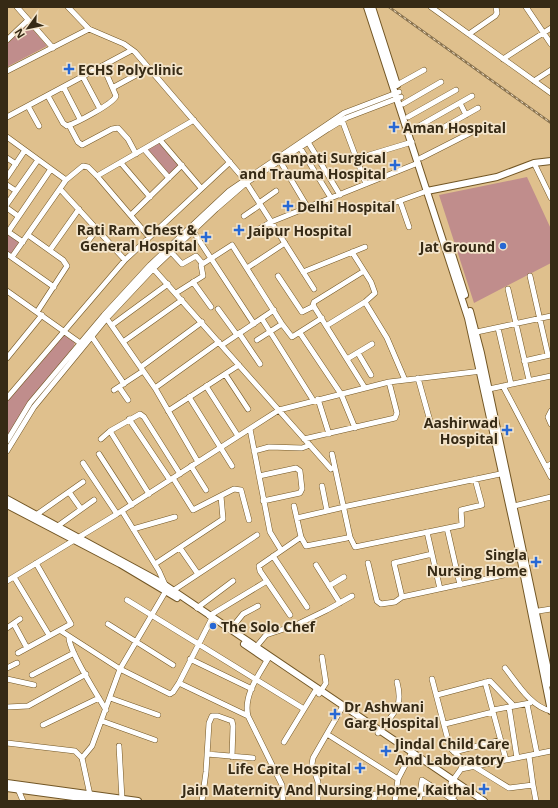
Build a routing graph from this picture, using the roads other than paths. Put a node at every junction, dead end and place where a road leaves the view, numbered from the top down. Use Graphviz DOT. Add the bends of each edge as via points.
graph roads {
  1 [pos="17,7"];
  2 [pos="68,7"];
  3 [pos="367,7"];
  4 [pos="372,7"];
  5 [pos="496,7"];
  6 [pos="534,7"];
  7 [pos="435,8"];
  8 [pos="527,9"];
  9 [pos="28,20"];
  10 [pos="551,28"];
  11 [pos="89,29"];
  12 [pos="544,33"];
  13 [pos="469,34"];
  14 [pos="7,40"];
  15 [pos="551,44"];
  16 [pos="53,48"];
  17 [pos="132,50"];
  18 [pos="503,59"];
  19 [pos="103,66"];
  20 [pos="149,68"];
  21 [pos="424,70"];
  22 [pos="551,70"];
  23 [pos="7,71"];
  24 [pos="83,77"];
  25 [pos="534,81"];
  26 [pos="441,82"];
  27 [pos="397,85"];
  28 [pos="114,87"];
  29 [pos="64,88"];
  30 [pos="456,90"];
  31 [pos="551,93"];
  32 [pos="398,95"];
  33 [pos="48,96"];
  34 [pos="472,96"];
  35 [pos="460,103"];
  36 [pos="403,104"];
  37 [pos="28,106"];
  38 [pos="478,108"];
  39 [pos="100,109"];
  40 [pos="466,115"];
  41 [pos="7,117"];
  42 [pos="408,117"];
  43 [pos="80,119"];
  44 [pos="194,120"];
  45 [pos="342,120"];
  46 [pos="69,125"];
  47 [pos="39,126"];
  48 [pos="480,128"];
  49 [pos="412,130"];
  50 [pos="439,130"];
  51 [pos="7,137"];
  52 [pos="160,140"];
  53 [pos="308,142"];
  54 [pos="412,142"];
  55 [pos="298,146"];
  56 [pos="144,149"];
  57 [pos="25,150"];
  58 [pos="136,154"];
  59 [pos="370,155"];
  60 [pos="7,158"];
  61 [pos="38,160"];
  62 [pos="420,160"];
  63 [pos="280,161"];
  64 [pos="551,161"];
  65 [pos="230,162"];
  66 [pos="121,163"];
  67 [pos="16,164"];
  68 [pos="534,164"];
  69 [pos="182,165"];
  70 [pos="52,169"];
  71 [pos="97,176"];
  72 [pos="7,177"];
  73 [pos="169,178"];
  74 [pos="66,180"];
  75 [pos="245,181"];
  76 [pos="366,184"];
  77 [pos="7,185"];
  78 [pos="60,188"];
  79 [pos="202,188"];
  80 [pos="16,191"];
  81 [pos="276,191"];
  82 [pos="429,191"];
  83 [pos="340,194"];
  84 [pos="150,197"];
  85 [pos="331,198"];
  86 [pos="551,198"];
  87 [pos="400,201"];
  88 [pos="7,204"];
  89 [pos="260,204"];
  90 [pos="388,205"];
  91 [pos="7,208"];
  92 [pos="308,208"];
  93 [pos="79,209"];
  94 [pos="18,216"];
  95 [pos="131,216"];
  96 [pos="244,216"];
  97 [pos="272,222"];
  98 [pos="409,227"];
  99 [pos="97,229"];
  100 [pos="7,231"];
  101 [pos="193,231"];
  102 [pos="252,233"];
  103 [pos="28,235"];
  104 [pos="149,237"];
  105 [pos="23,242"];
  106 [pos="285,243"];
  107 [pos="365,247"];
  108 [pos="83,248"];
  109 [pos="50,250"];
  110 [pos="171,252"];
  111 [pos="352,252"];
  112 [pos="7,254"];
  113 [pos="12,257"];
  114 [pos="211,258"];
  115 [pos="125,260"];
  116 [pos="202,263"];
  117 [pos="152,267"];
  118 [pos="247,268"];
  119 [pos="364,271"];
  120 [pos="303,272"];
  121 [pos="278,276"];
  122 [pos="530,276"];
  123 [pos="193,282"];
  124 [pos="168,284"];
  125 [pos="54,287"];
  126 [pos="314,289"];
  127 [pos="508,289"];
  128 [pos="7,291"];
  129 [pos="176,293"];
  130 [pos="182,300"];
  131 [pos="365,302"];
  132 [pos="314,306"];
  133 [pos="212,307"];
  134 [pos="218,309"];
  135 [pos="274,310"];
  136 [pos="39,313"];
  137 [pos="551,316"];
  138 [pos="106,317"];
  139 [pos="322,318"];
  140 [pos="540,318"];
  141 [pos="262,319"];
  142 [pos="202,322"];
  143 [pos="254,324"];
  144 [pos="282,324"];
  145 [pos="516,324"];
  146 [pos="112,325"];
  147 [pos="326,326"];
  148 [pos="498,328"];
  149 [pos="64,331"];
  150 [pos="270,332"];
  151 [pos="300,332"];
  152 [pos="474,333"];
  153 [pos="238,334"];
  154 [pos="92,337"];
  155 [pos="257,340"];
  156 [pos="123,342"];
  157 [pos="82,344"];
  158 [pos="221,344"];
  159 [pos="372,344"];
  160 [pos="358,353"];
  161 [pos="549,355"];
  162 [pos="7,358"];
  163 [pos="347,359"];
  164 [pos="524,361"];
  165 [pos="260,364"];
  166 [pos="239,365"];
  167 [pos="142,369"];
  168 [pos="483,371"];
  169 [pos="225,374"];
  170 [pos="371,375"];
  171 [pos="551,376"];
  172 [pos="418,378"];
  173 [pos="405,380"];
  174 [pos="529,380"];
  175 [pos="389,382"];
  176 [pos="511,384"];
  177 [pos="122,385"];
  178 [pos="206,386"];
  179 [pos="503,386"];
  180 [pos="155,388"];
  181 [pos="365,388"];
  182 [pos="489,389"];
  183 [pos="114,390"];
  184 [pos="341,394"];
  185 [pos="189,397"];
  186 [pos="7,398"];
  187 [pos="128,400"];
  188 [pos="315,400"];
  189 [pos="248,409"];
  190 [pos="279,410"];
  191 [pos="168,411"];
  192 [pos="551,411"];
  193 [pos="129,419"];
  194 [pos="430,421"];
  195 [pos="551,424"];
  196 [pos="355,428"];
  197 [pos="250,429"];
  198 [pos="110,431"];
  199 [pos="329,434"];
  200 [pos="238,436"];
  201 [pos="101,439"];
  202 [pos="304,439"];
  203 [pos="7,441"];
  204 [pos="310,445"];
  205 [pos="221,447"];
  206 [pos="7,451"];
  207 [pos="254,451"];
  208 [pos="99,454"];
  209 [pos="332,454"];
  210 [pos="198,462"];
  211 [pos="83,463"];
  212 [pos="551,464"];
  213 [pos="191,466"];
  214 [pos="232,466"];
  215 [pos="546,467"];
  216 [pos="331,469"];
  217 [pos="504,473"];
  218 [pos="180,474"];
  219 [pos="259,476"];
  220 [pos="551,477"];
  221 [pos="172,479"];
  222 [pos="475,479"];
  223 [pos="83,482"];
  224 [pos="322,486"];
  225 [pos="206,490"];
  226 [pos="69,492"];
  227 [pos="149,494"];
  228 [pos="221,496"];
  229 [pos="551,498"];
  230 [pos="7,499"];
  231 [pos="94,500"];
  232 [pos="264,500"];
  233 [pos="7,505"];
  234 [pos="132,505"];
  235 [pos="294,506"];
  236 [pos="514,506"];
  237 [pos="342,507"];
  238 [pos="81,509"];
  239 [pos="327,511"];
  240 [pos="120,513"];
  241 [pos="36,515"];
  242 [pos="175,517"];
  243 [pos="297,518"];
  244 [pos="249,520"];
  245 [pos="55,528"];
  246 [pos="447,528"];
  247 [pos="133,529"];
  248 [pos="427,532"];
  249 [pos="257,535"];
  250 [pos="302,537"];
  251 [pos="347,538"];
  252 [pos="76,539"];
  253 [pos="519,540"];
  254 [pos="180,548"];
  255 [pos="281,550"];
  256 [pos="432,554"];
  257 [pos="273,556"];
  258 [pos="36,563"];
  259 [pos="368,563"];
  260 [pos="155,564"];
  261 [pos="316,565"];
  262 [pos="523,571"];
  263 [pos="198,574"];
  264 [pos="14,577"];
  265 [pos="344,577"];
  266 [pos="7,581"];
  267 [pos="233,581"];
  268 [pos="267,581"];
  269 [pos="460,584"];
  270 [pos="329,586"];
  271 [pos="440,589"];
  272 [pos="169,590"];
  273 [pos="352,596"];
  274 [pos="402,597"];
  275 [pos="127,600"];
  276 [pos="340,603"];
  277 [pos="258,606"];
  278 [pos="308,606"];
  279 [pos="197,608"];
  280 [pos="551,609"];
  281 [pos="534,612"];
  282 [pos="290,615"];
  283 [pos="152,616"];
  284 [pos="210,618"];
  285 [pos="20,619"];
  286 [pos="14,624"];
  287 [pos="108,624"];
  288 [pos="7,628"];
  289 [pos="230,630"];
  290 [pos="61,631"];
  291 [pos="49,635"];
  292 [pos="69,637"];
  293 [pos="136,643"];
  294 [pos="198,644"];
  295 [pos="256,647"];
  296 [pos="27,648"];
  297 [pos="18,653"];
  298 [pos="74,653"];
  299 [pos="322,657"];
  300 [pos="268,658"];
  301 [pos="190,659"];
  302 [pos="16,662"];
  303 [pos="173,665"];
  304 [pos="7,668"];
  305 [pos="505,668"];
  306 [pos="120,669"];
  307 [pos="86,674"];
  308 [pos="32,675"];
  309 [pos="7,679"];
  310 [pos="432,679"];
  311 [pos="257,680"];
  312 [pos="398,682"];
  313 [pos="485,682"];
  314 [pos="178,683"];
  315 [pos="551,684"];
  316 [pos="34,685"];
  317 [pos="252,689"];
  318 [pos="318,691"];
  319 [pos="437,695"];
  320 [pos="99,698"];
  321 [pos="110,698"];
  322 [pos="530,703"];
  323 [pos="7,706"];
  324 [pos="511,707"];
  325 [pos="343,708"];
  326 [pos="304,709"];
  327 [pos="106,710"];
  328 [pos="493,711"];
  329 [pos="551,711"];
  330 [pos="7,714"];
  331 [pos="158,715"];
  332 [pos="248,716"];
  333 [pos="102,721"];
  334 [pos="444,724"];
  335 [pos="43,725"];
  336 [pos="379,732"];
  337 [pos="327,734"];
  338 [pos="155,740"];
  339 [pos="501,740"];
  340 [pos="284,742"];
  341 [pos="7,743"];
  342 [pos="119,746"];
  343 [pos="551,751"];
  344 [pos="454,752"];
  345 [pos="207,754"];
  346 [pos="412,754"];
  347 [pos="537,754"];
  348 [pos="529,756"];
  349 [pos="232,757"];
  350 [pos="82,758"];
  351 [pos="253,758"];
  352 [pos="517,758"];
  353 [pos="506,760"];
  354 [pos="475,767"];
  355 [pos="462,770"];
  356 [pos="398,779"];
  357 [pos="452,781"];
  358 [pos="7,783"];
  359 [pos="533,785"];
  360 [pos="7,788"];
  361 [pos="459,788"];
  362 [pos="18,790"];
  363 [pos="34,790"];
  364 [pos="375,794"];
  365 [pos="419,794"];
  366 [pos="444,794"];
  367 [pos="90,795"];
  368 [pos="122,799"];
  369 [pos="453,800"];
  370 [pos="23,801"];
  371 [pos="103,801"];
  372 [pos="138,801"];
  373 [pos="202,801"];
  374 [pos="283,801"];
  375 [pos="318,801"];
  376 [pos="374,801"];
  377 [pos="395,801"];
  378 [pos="418,801"];
  379 [pos="478,801"];
  380 [pos="484,801"];
  381 [pos="536,801"];
  1 -- 9 [label="street"];
  2 -- 11 [label="street"];
  3 -- 32 [label="main road"];
  4 -- 27 [label="main road"];
  5 -- 13 [label="street" via="495,16"];
  6 -- 8 [label="street"];
  7 -- 13 [label="street"];
  8 -- 12 [label="street"];
  9 -- 14 [label="street"];
  9 -- 16 [label="street"];
  10 -- 12 [label="street"];
  11 -- 16 [label="street"];
  11 -- 17 [label="street"];
  12 -- 15 [label="street"];
  12 -- 18 [label="street"];
  13 -- 18 [label="street"];
  16 -- 23 [label="street"];
  17 -- 19 [label="street"];
  17 -- 20 [label="street"];
  18 -- 25 [label="street"];
  19 -- 24 [label="street"];
  19 -- 28 [label="street"];
  20 -- 28 [label="street"];
  20 -- 44 [label="street"];
  21 -- 27 [label="street"];
  22 -- 25 [label="street"];
  24 -- 29 [label="street"];
  24 -- 39 [label="street"];
  25 -- 31 [label="street"];
  26 -- 36 [label="street"];
  27 -- 32 [label="main road"];
  28 -- 39 [label="street" via="115,98"];
  29 -- 33 [label="street"];
  29 -- 43 [label="street"];
  30 -- 42 [label="street"];
  32 -- 36 [label="main road"];
  32 -- 45 [label="street"];
  32 -- 54 [label="main road"];
  32 -- 55 [label="street" via="344,113"];
  33 -- 37 [label="street"];
  33 -- 46 [label="street" via="63,123"];
  34 -- 35 [label="street"];
  35 -- 40 [label="street"];
  35 -- 49 [label="street"];
  36 -- 42 [label="main road"];
  37 -- 41 [label="street"];
  37 -- 47 [label="street"];
  38 -- 40 [label="street"];
  39 -- 43 [label="street"];
  40 -- 50 [label="street"];
  42 -- 49 [label="main road"];
  43 -- 46 [label="street"];
  44 -- 52 [label="street"];
  44 -- 65 [label="street"];
  45 -- 53 [label="street"];
  45 -- 76 [label="street"];
  46 -- 58 [label="street" via="82,145 118,128"];
  48 -- 62 [label="street"];
  49 -- 62 [label="main road"];
  51 -- 57 [label="street"];
  52 -- 56 [label="street"];
  52 -- 69 [label="street"];
  53 -- 55 [label="street"];
  53 -- 83 [label="street"];
  54 -- 59 [label="street"];
  54 -- 62 [label="main road"];
  55 -- 63 [label="street"];
  55 -- 75 [label="street"];
  55 -- 85 [label="street"];
  56 -- 58 [label="street"];
  56 -- 73 [label="street"];
  57 -- 61 [label="street"];
  57 -- 67 [label="street"];
  58 -- 66 [label="street"];
  60 -- 67 [label="street"];
  61 -- 70 [label="street"];
  61 -- 80 [label="street"];
  62 -- 76 [label="street"];
  62 -- 82 [label="main road"];
  63 -- 75 [label="street"];
  63 -- 92 [label="street"];
  64 -- 68 [label="main road"];
  65 -- 75 [label="street"];
  65 -- 79 [label="street"];
  66 -- 71 [label="street"];
  66 -- 84 [label="street"];
  67 -- 72 [label="street"];
  68 -- 82 [label="main road" via="497,177"];
  68 -- 86 [label="street"];
  69 -- 73 [label="street"];
  69 -- 79 [label="street"];
  70 -- 74 [label="street"];
  70 -- 94 [label="street"];
  71 -- 74 [label="street" via="83,166"];
  71 -- 95 [label="street"];
  73 -- 84 [label="street"];
  74 -- 78 [label="street"];
  75 -- 89 [label="street"];
  75 -- 101 [label="street"];
  75 -- 117 [label="street" via="215,203"];
  76 -- 83 [label="street"];
  77 -- 80 [label="street"];
  78 -- 93 [label="street"];
  78 -- 103 [label="street"];
  79 -- 104 [label="street"];
  80 -- 88 [label="street"];
  81 -- 89 [label="street"];
  82 -- 87 [label="street"];
  82 -- 152 [label="main road"];
  83 -- 85 [label="street"];
  84 -- 95 [label="street"];
  85 -- 92 [label="street"];
  87 -- 90 [label="street"];
  87 -- 98 [label="street"];
  89 -- 96 [label="street"];
  89 -- 97 [label="street"];
  91 -- 94 [label="street"];
  92 -- 97 [label="street"];
  93 -- 99 [label="street"];
  93 -- 109 [label="street"];
  94 -- 100 [label="street"];
  95 -- 104 [label="street"];
  97 -- 102 [label="street"];
  97 -- 106 [label="street"];
  99 -- 108 [label="street"];
  99 -- 115 [label="street"];
  100 -- 105 [label="street"];
  101 -- 110 [label="street"];
  101 -- 114 [label="street"];
  103 -- 105 [label="street"];
  103 -- 109 [label="street"];
  104 -- 115 [label="street"];
  105 -- 113 [label="street"];
  106 -- 118 [label="street"];
  106 -- 120 [label="street"];
  107 -- 111 [label="street"];
  109 -- 125 [label="street" via="67,266"];
  110 -- 116 [label="street" via="182,264 196,256"];
  110 -- 117 [label="street"];
  111 -- 119 [label="street"];
  111 -- 120 [label="street"];
  112 -- 113 [label="street"];
  113 -- 125 [label="street"];
  114 -- 116 [label="street"];
  114 -- 118 [label="street" via="230,245"];
  114 -- 143 [label="street"];
  115 -- 149 [label="street"];
  116 -- 123 [label="street" via="200,266 203,276"];
  117 -- 124 [label="street"];
  117 -- 138 [label="street"];
  118 -- 135 [label="street"];
  119 -- 131 [label="street" via="375,293"];
  119 -- 132 [label="street" via="314,302"];
  120 -- 126 [label="street"];
  121 -- 132 [label="street" via="302,312"];
  122 -- 140 [label="street"];
  123 -- 129 [label="street"];
  123 -- 133 [label="street"];
  124 -- 129 [label="street"];
  124 -- 146 [label="street"];
  125 -- 136 [label="street"];
  127 -- 145 [label="street"];
  128 -- 136 [label="street"];
  129 -- 130 [label="street"];
  130 -- 142 [label="street"];
  130 -- 156 [label="street"];
  131 -- 147 [label="street"];
  131 -- 173 [label="street" via="388,338"];
  132 -- 139 [label="street"];
  134 -- 153 [label="street"];
  135 -- 141 [label="street"];
  135 -- 144 [label="street"];
  136 -- 149 [label="street"];
  136 -- 162 [label="street"];
  137 -- 140 [label="street"];
  138 -- 146 [label="street"];
  138 -- 154 [label="street"];
  138 -- 157 [label="street"];
  139 -- 147 [label="street"];
  139 -- 151 [label="street"];
  140 -- 145 [label="street"];
  140 -- 161 [label="street"];
  141 -- 143 [label="street"];
  141 -- 150 [label="street"];
  142 -- 158 [label="street"];
  142 -- 167 [label="street"];
  143 -- 153 [label="street"];
  144 -- 150 [label="street"];
  144 -- 151 [label="street" via="291,337"];
  145 -- 148 [label="street"];
  145 -- 164 [label="street"];
  146 -- 156 [label="street"];
  147 -- 163 [label="street"];
  148 -- 152 [label="street"];
  148 -- 176 [label="street"];
  149 -- 157 [label="street"];
  149 -- 186 [label="street"];
  150 -- 155 [label="street"];
  150 -- 188 [label="street"];
  151 -- 184 [label="street"];
  152 -- 168 [label="main road"];
  153 -- 158 [label="street"];
  153 -- 165 [label="street"];
  154 -- 157 [label="street"];
  154 -- 177 [label="street"];
  156 -- 167 [label="street"];
  157 -- 203 [label="street" via="30,403"];
  157 -- 206 [label="street" via="34,407"];
  158 -- 166 [label="street"];
  158 -- 180 [label="street"];
  159 -- 160 [label="street"];
  160 -- 163 [label="street"];
  160 -- 170 [label="street"];
  161 -- 164 [label="street"];
  163 -- 181 [label="street"];
  164 -- 174 [label="street"];
  166 -- 169 [label="street"];
  166 -- 190 [label="street"];
  167 -- 177 [label="street"];
  167 -- 180 [label="street"];
  168 -- 172 [label="street"];
  168 -- 182 [label="main road"];
  168 -- 217 [label="main road"];
  169 -- 178 [label="street"];
  169 -- 189 [label="street"];
  171 -- 174 [label="street"];
  172 -- 173 [label="street"];
  172 -- 194 [label="street"];
  173 -- 175 [label="street"];
  174 -- 176 [label="street"];
  175 -- 181 [label="street"];
  175 -- 196 [label="street" via="397,416 392,420"];
  176 -- 179 [label="street"];
  177 -- 183 [label="street"];
  177 -- 187 [label="street"];
  178 -- 185 [label="street"];
  178 -- 200 [label="street"];
  179 -- 182 [label="street"];
  179 -- 215 [label="street"];
  180 -- 191 [label="street"];
  181 -- 184 [label="street"];
  182 -- 217 [label="main road"];
  184 -- 188 [label="street"];
  184 -- 196 [label="street"];
  185 -- 191 [label="street"];
  185 -- 205 [label="street"];
  188 -- 190 [label="street"];
  188 -- 199 [label="street"];
  190 -- 197 [label="street"];
  190 -- 202 [label="street"];
  191 -- 210 [label="street"];
  192 -- 195 [label="street" via="548,417"];
  193 -- 198 [label="street"];
  193 -- 218 [label="street" via="137,414 142,415"];
  193 -- 221 [label="street"];
  196 -- 199 [label="street"];
  197 -- 200 [label="street"];
  197 -- 207 [label="street"];
  198 -- 201 [label="street"];
  198 -- 227 [label="street"];
  199 -- 202 [label="street"];
  200 -- 205 [label="street"];
  202 -- 204 [label="street"];
  204 -- 207 [label="street" via="302,448 271,446"];
  204 -- 216 [label="street"];
  205 -- 210 [label="street"];
  205 -- 214 [label="street"];
  207 -- 219 [label="street"];
  208 -- 234 [label="street"];
  209 -- 237 [label="street"];
  210 -- 213 [label="street"];
  211 -- 240 [label="street"];
  212 -- 215 [label="street"];
  213 -- 218 [label="street"];
  213 -- 225 [label="street"];
  215 -- 220 [label="street"];
  217 -- 222 [label="street"];
  217 -- 236 [label="main road"];
  217 -- 253 [label="main road"];
  218 -- 221 [label="street"];
  219 -- 232 [label="street"];
  219 -- 232 [label="street" via="296,468 300,471 300,493"];
  221 -- 227 [label="street"];
  221 -- 228 [label="street" via="193,510"];
  222 -- 237 [label="street"];
  222 -- 246 [label="street" via="482,506 461,510 462,525"];
  223 -- 226 [label="street"];
  224 -- 239 [label="street"];
  226 -- 238 [label="street"];
  226 -- 241 [label="street"];
  227 -- 234 [label="street"];
  228 -- 244 [label="street" via="234,489 241,490"];
  228 -- 254 [label="street" via="223,519"];
  229 -- 236 [label="street"];
  230 -- 241 [label="main road"];
  231 -- 238 [label="street"];
  232 -- 255 [label="street" via="270,532"];
  233 -- 245 [label="main road"];
  234 -- 240 [label="street"];
  235 -- 243 [label="street"];
  236 -- 253 [label="main road"];
  237 -- 239 [label="street"];
  237 -- 248 [label="street" via="355,547"];
  238 -- 245 [label="street"];
  239 -- 243 [label="street"];
  240 -- 247 [label="street"];
  240 -- 252 [label="street"];
  241 -- 245 [label="main road"];
  242 -- 247 [label="street"];
  243 -- 250 [label="street"];
  245 -- 252 [label="main road"];
  246 -- 248 [label="street"];
  246 -- 269 [label="street"];
  247 -- 260 [label="street"];
  248 -- 256 [label="street"];
  249 -- 263 [label="street"];
  250 -- 251 [label="street" via="304,544 309,546"];
  250 -- 255 [label="street"];
  252 -- 258 [label="street"];
  252 -- 272 [label="main road"];
  253 -- 262 [label="main road"];
  253 -- 281 [label="main road"];
  254 -- 260 [label="street"];
  254 -- 263 [label="street"];
  255 -- 257 [label="street"];
  256 -- 271 [label="street"];
  256 -- 274 [label="street" via="394,563"];
  257 -- 268 [label="street" via="259,566"];
  257 -- 278 [label="street"];
  258 -- 264 [label="street"];
  258 -- 290 [label="street" via="71,623"];
  259 -- 274 [label="street" via="378,604 395,602"];
  260 -- 272 [label="street"];
  261 -- 270 [label="street"];
  262 -- 269 [label="street"];
  262 -- 281 [label="main road"];
  263 -- 272 [label="street"];
  264 -- 266 [label="street"];
  264 -- 291 [label="street"];
  265 -- 270 [label="street"];
  267 -- 279 [label="street"];
  268 -- 282 [label="street"];
  268 -- 284 [label="street"];
  269 -- 271 [label="street"];
  270 -- 276 [label="street"];
  271 -- 274 [label="street"];
  272 -- 279 [label="main road"];
  272 -- 283 [label="street"];
  272 -- 284 [label="main road"];
  273 -- 276 [label="street"];
  275 -- 283 [label="street"];
  276 -- 295 [label="street" via="296,625 266,635"];
  277 -- 289 [label="street" via="243,614"];
  279 -- 284 [label="main road"];
  280 -- 281 [label="street"];
  281 -- 315 [label="main road"];
  281 -- 329 [label="main road"];
  283 -- 293 [label="street"];
  283 -- 294 [label="street"];
  284 -- 289 [label="main road"];
  284 -- 294 [label="street"];
  284 -- 300 [label="main road"];
  285 -- 286 [label="street"];
  286 -- 288 [label="street"];
  286 -- 296 [label="street"];
  287 -- 293 [label="street"];
  289 -- 295 [label="main road"];
  290 -- 291 [label="street"];
  290 -- 292 [label="street"];
  291 -- 296 [label="street"];
  292 -- 298 [label="street"];
  292 -- 306 [label="street"];
  293 -- 303 [label="street"];
  293 -- 306 [label="street"];
  294 -- 301 [label="street"];
  294 -- 311 [label="street"];
  295 -- 300 [label="main road"];
  296 -- 297 [label="street"];
  298 -- 307 [label="street"];
  298 -- 308 [label="street"];
  299 -- 318 [label="street" via="326,683"];
  300 -- 311 [label="street"];
  300 -- 318 [label="main road"];
  301 -- 314 [label="street"];
  301 -- 317 [label="street"];
  302 -- 304 [label="street"];
  305 -- 322 [label="street"];
  306 -- 314 [label="street" via="167,693 173,692"];
  306 -- 321 [label="street"];
  307 -- 320 [label="street"];
  307 -- 323 [label="street" via="28,706"];
  309 -- 316 [label="street"];
  310 -- 319 [label="street"];
  311 -- 317 [label="street"];
  311 -- 326 [label="street"];
  312 -- 336 [label="street" via="401,701"];
  313 -- 319 [label="street"];
  313 -- 324 [label="street" via="491,682"];
  313 -- 328 [label="street"];
  314 -- 332 [label="street"];
  317 -- 332 [label="street" via="246,707"];
  318 -- 325 [label="main road"];
  318 -- 326 [label="street"];
  319 -- 334 [label="street"];
  320 -- 327 [label="street"];
  320 -- 335 [label="street"];
  321 -- 327 [label="street"];
  321 -- 331 [label="street"];
  322 -- 324 [label="street"];
  322 -- 329 [label="street"];
  322 -- 347 [label="street"];
  323 -- 330 [label="street"];
  324 -- 328 [label="street"];
  324 -- 352 [label="street"];
  325 -- 336 [label="main road"];
  325 -- 337 [label="street"];
  326 -- 340 [label="street"];
  327 -- 333 [label="street"];
  328 -- 334 [label="street"];
  328 -- 339 [label="street"];
  332 -- 374 [label="street" via="282,785"];
  333 -- 338 [label="street"];
  333 -- 350 [label="street" via="92,746"];
  334 -- 344 [label="street" via="449,744"];
  336 -- 346 [label="main road"];
  337 -- 356 [label="street"];
  337 -- 375 [label="street" via="312,761 318,782"];
  339 -- 344 [label="street"];
  339 -- 353 [label="street"];
  341 -- 350 [label="street" via="75,751"];
  342 -- 368 [label="street"];
  343 -- 347 [label="street"];
  344 -- 355 [label="street" via="464,761"];
  345 -- 349 [label="street"];
  345 -- 349 [label="street" via="211,718 218,716 230,719 233,724"];
  345 -- 373 [label="street"];
  346 -- 356 [label="street"];
  346 -- 357 [label="main road"];
  347 -- 348 [label="street"];
  348 -- 352 [label="street"];
  348 -- 359 [label="street"];
  349 -- 351 [label="street"];
  350 -- 367 [label="street"];
  352 -- 353 [label="street"];
  353 -- 354 [label="street"];
  354 -- 355 [label="street"];
  354 -- 359 [label="street" via="509,788"];
  355 -- 357 [label="street"];
  356 -- 377 [label="street"];
  357 -- 361 [label="main road"];
  357 -- 380 [label="main road"];
  358 -- 363 [label="main road"];
  359 -- 381 [label="street"];
  360 -- 362 [label="main road"];
  361 -- 369 [label="street"];
  361 -- 379 [label="main road"];
  362 -- 363 [label="main road"];
  362 -- 370 [label="street"];
  363 -- 367 [label="main road"];
  363 -- 371 [label="main road"];
  364 -- 376 [label="street"];
  365 -- 366 [label="street"];
  365 -- 366 [label="street" via="422,780"];
  365 -- 378 [label="street"];
  366 -- 369 [label="street"];
  367 -- 368 [label="main road"];
  368 -- 372 [label="main road"];
}
